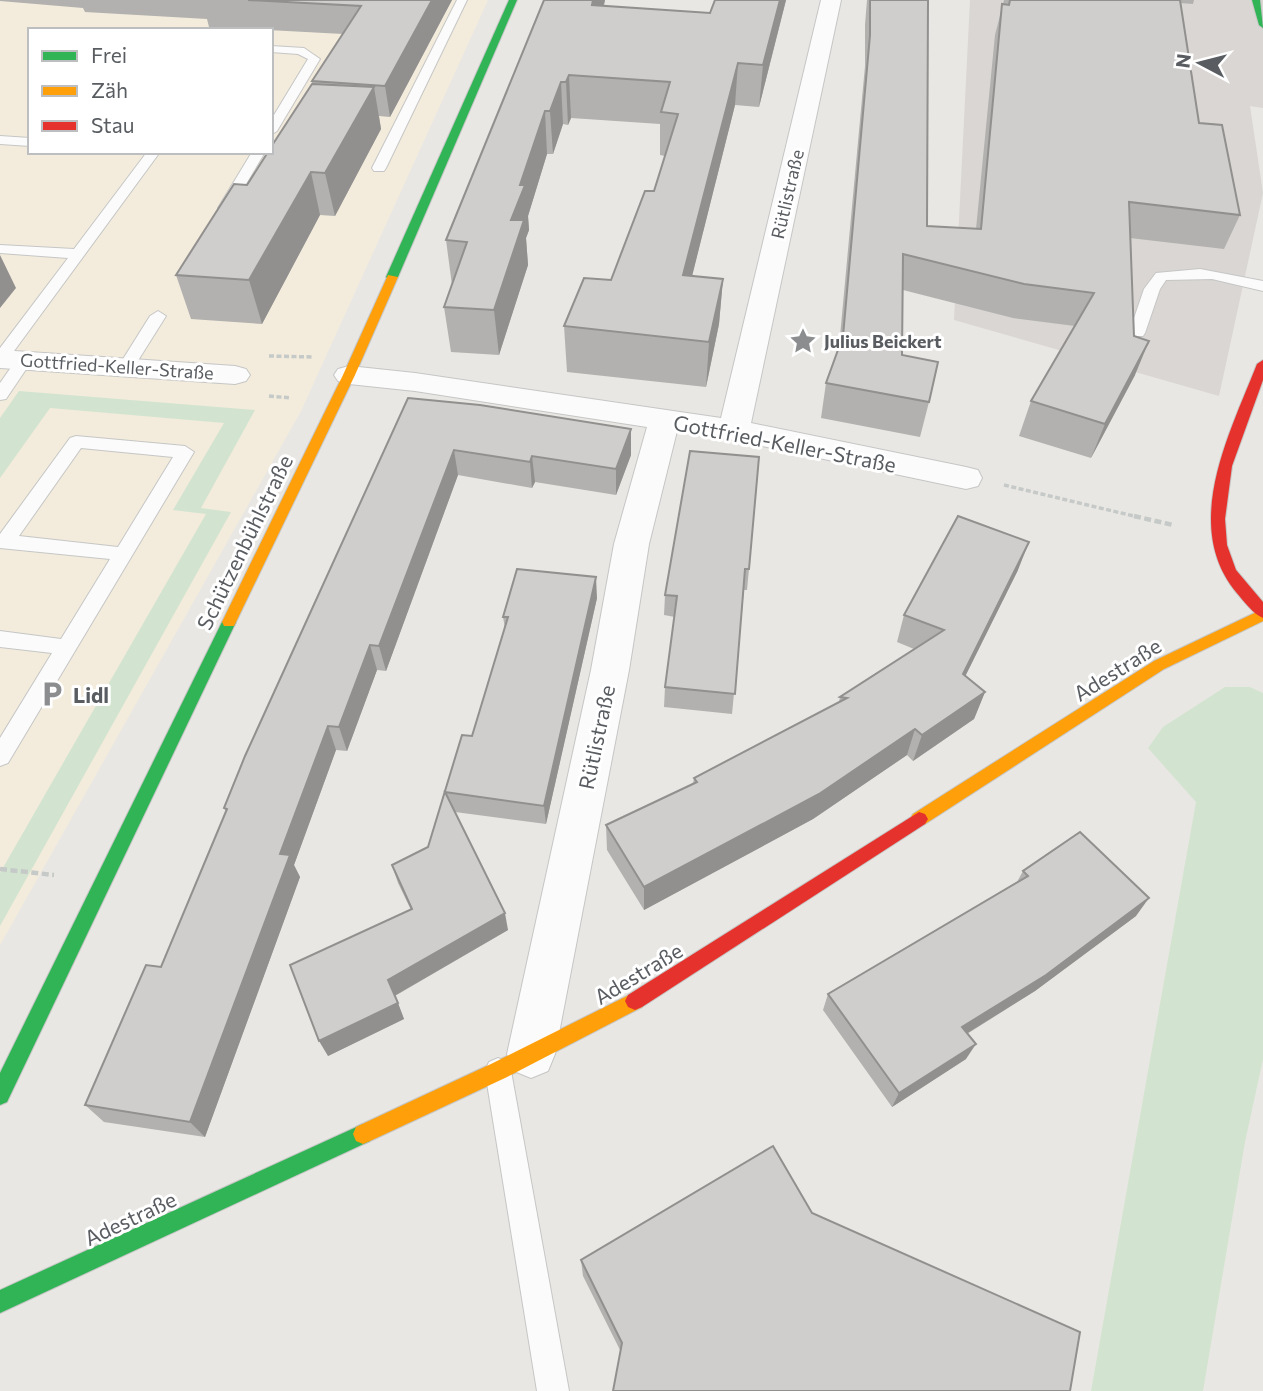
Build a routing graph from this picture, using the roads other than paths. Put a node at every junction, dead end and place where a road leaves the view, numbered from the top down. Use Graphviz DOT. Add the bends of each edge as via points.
graph roads {
  1 [pos="462,0"];
  2 [pos="513,0"];
  3 [pos="831,0"];
  4 [pos="1256,0"];
  5 [pos="1263,25"];
  6 [pos="273,48"];
  7 [pos="273,129"];
  8 [pos="0,140"];
  9 [pos="28,142"];
  10 [pos="153,154"];
  11 [pos="257,154"];
  12 [pos="379,168"];
  13 [pos="216,223"];
  14 [pos="0,248"];
  15 [pos="78,254"];
  16 [pos="1263,286"];
  17 [pos="158,317"];
  18 [pos="1137,333"];
  19 [pos="8,359"];
  20 [pos="1263,364"];
  21 [pos="126,367"];
  22 [pos="235,374"];
  23 [pos="347,379"];
  24 [pos="0,395"];
  25 [pos="665,420"];
  26 [pos="734,430"];
  27 [pos="966,478"];
  28 [pos="3,541"];
  29 [pos="123,554"];
  30 [pos="1263,614"];
  31 [pos="0,639"];
  32 [pos="66,647"];
  33 [pos="0,757"];
  34 [pos="514,1063"];
  35 [pos="0,1095"];
  36 [pos="0,1302"];
  37 [pos="553,1391"];
  1 -- 12 [label="lane" via="394,124"];
  2 -- 23 [label="street, Schützenbühlstraße"];
  3 -- 26 [label="street, Rütlistraße"];
  4 -- 5 [label="street"];
  6 -- 7 [label="lane" via="301,51 314,59 287,116"];
  8 -- 9 [label="lane"];
  10 -- 15 [label="lane"];
  11 -- 13 [label="lane"];
  14 -- 15 [label="lane"];
  15 -- 19 [label="lane"];
  16 -- 18 [label="lane" via="1209,272 1161,276"];
  17 -- 21 [label="lane"];
  19 -- 21 [label="street, Gottfried-Keller-Straße"];
  19 -- 24 [label="lane"];
  20 -- 30 [label="street" via="1219,493 1217,534 1229,570"];
  21 -- 22 [label="street, Gottfried-Keller-Straße"];
  23 -- 25 [label="street, Gottfried-Keller-Straße" via="415,382"];
  23 -- 35 [label="street, Schützenbühlstraße"];
  25 -- 26 [label="street, Gottfried-Keller-Straße"];
  25 -- 34 [label="street, Rütlistraße" via="652,457 610,670"];
  26 -- 27 [label="street, Gottfried-Keller-Straße"];
  28 -- 29 [label="lane"];
  28 -- 29 [label="lane" via="76,442 185,452"];
  29 -- 32 [label="lane"];
  30 -- 34 [label="street, Adestraße" via="1160,665 625,1008"];
  31 -- 32 [label="lane"];
  32 -- 33 [label="lane"];
  34 -- 36 [label="street, Adestraße"];
  34 -- 37 [label="lane"];
}
